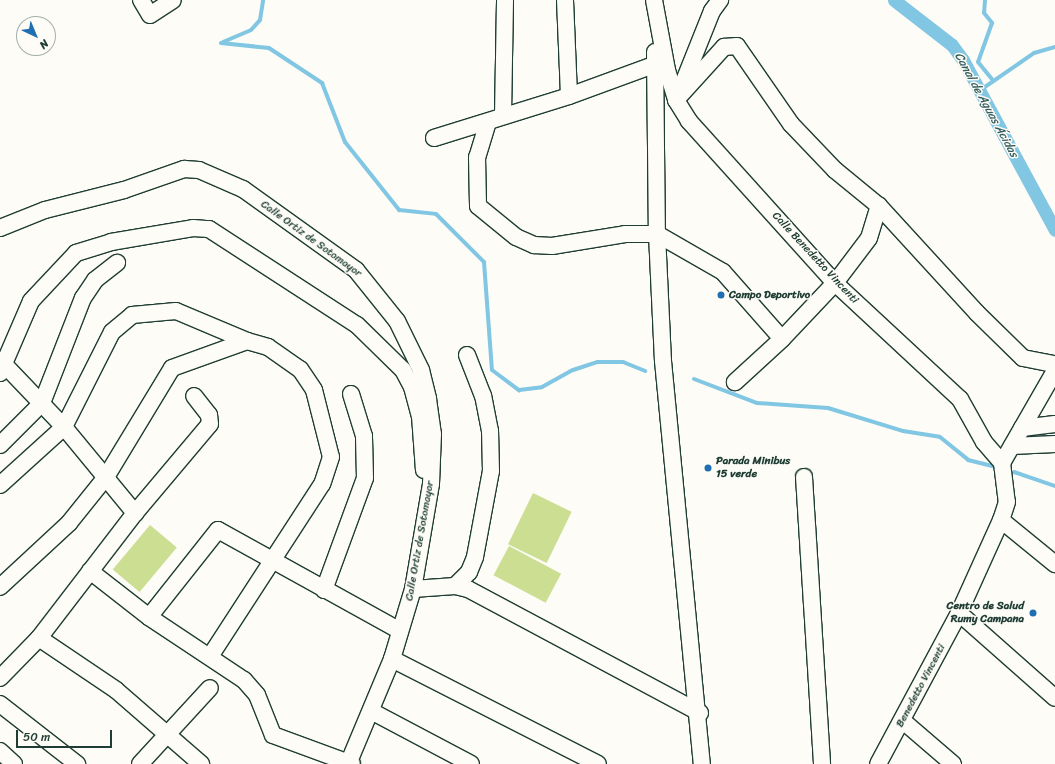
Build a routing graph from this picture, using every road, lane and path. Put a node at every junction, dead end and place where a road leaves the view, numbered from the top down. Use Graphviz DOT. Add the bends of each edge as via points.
graph roads {
  1 [pos="141,0"];
  2 [pos="173,0"];
  3 [pos="505,0"];
  4 [pos="565,0"];
  5 [pos="654,0"];
  6 [pos="720,0"];
  7 [pos="663,48"];
  8 [pos="656,64"];
  9 [pos="569,96"];
  10 [pos="676,100"];
  11 [pos="503,116"];
  12 [pos="488,122"];
  13 [pos="434,138"];
  14 [pos="879,206"];
  15 [pos="0,228"];
  16 [pos="657,234"];
  17 [pos="117,263"];
  18 [pos="836,283"];
  19 [pos="782,339"];
  20 [pos="247,341"];
  21 [pos="467,355"];
  22 [pos="1055,364"];
  23 [pos="2,366"];
  24 [pos="1055,371"];
  25 [pos="735,382"];
  26 [pos="351,394"];
  27 [pos="194,396"];
  28 [pos="42,403"];
  29 [pos="1055,424"];
  30 [pos="64,427"];
  31 [pos="1022,428"];
  32 [pos="1055,444"];
  33 [pos="0,445"];
  34 [pos="1012,446"];
  35 [pos="1002,463"];
  36 [pos="106,477"];
  37 [pos="804,477"];
  38 [pos="431,484"];
  39 [pos="0,485"];
  40 [pos="135,513"];
  41 [pos="1001,520"];
  42 [pos="271,562"];
  43 [pos="1055,564"];
  44 [pos="90,571"];
  45 [pos="455,586"];
  46 [pos="0,587"];
  47 [pos="413,589"];
  48 [pos="324,590"];
  49 [pos="959,613"];
  50 [pos="149,616"];
  51 [pos="400,631"];
  52 [pos="39,638"];
  53 [pos="211,655"];
  54 [pos="392,658"];
  55 [pos="0,678"];
  56 [pos="210,688"];
  57 [pos="1055,698"];
  58 [pos="0,704"];
  59 [pos="371,711"];
  60 [pos="700,712"];
  61 [pos="903,721"];
  62 [pos="167,734"];
  63 [pos="0,751"];
  64 [pos="876,762"];
  65 [pos="350,763"];
  66 [pos="14,764"];
  67 [pos="77,764"];
  68 [pos="140,764"];
  69 [pos="201,764"];
  70 [pos="471,764"];
  71 [pos="598,764"];
  72 [pos="702,764"];
  73 [pos="822,764"];
  74 [pos="953,764"];
  1 -- 2 [label="street" via="150,15"];
  3 -- 11 [label="street"];
  4 -- 9 [label="street"];
  5 -- 7 [label="street, Calle Benedetto Vincenti"];
  6 -- 10 [label="street" via="712,11"];
  7 -- 8 [label="street" via="655,51"];
  7 -- 10 [label="street, Calle Benedetto Vincenti"];
  8 -- 9 [label="street"];
  8 -- 16 [label="street"];
  9 -- 11 [label="street"];
  10 -- 14 [label="street" via="724,47 737,46 791,124 835,170"];
  10 -- 18 [label="street, Calle Benedetto Vincenti" via="689,121"];
  11 -- 12 [label="street"];
  12 -- 13 [label="street"];
  12 -- 16 [label="street" via="477,158 478,206 516,236 534,245 552,246 624,234"];
  14 -- 18 [label="street" via="869,238"];
  14 -- 22 [label="street" via="906,239 1023,358"];
  15 -- 38 [label="street, Calle Ortiz de Sotomayor" via="44,210 124,190 184,169 199,170 243,189 356,270 398,321 421,370 428,399 433,434"];
  16 -- 19 [label="street" via="723,272"];
  16 -- 60 [label="street" via="663,361"];
  17 -- 28 [label="street" via="95,280 83,298"];
  18 -- 19 [label="street"];
  18 -- 35 [label="street, Calle Benedetto Vincenti" via="960,399 984,442"];
  19 -- 25 [label="street"];
  20 -- 30 [label="street" via="176,311 132,315 112,332"];
  20 -- 36 [label="street" via="172,368"];
  20 -- 42 [label="street" via="268,347 300,369 322,410 331,457 322,484"];
  21 -- 45 [label="street" via="483,396 490,431 491,471 475,557 469,572"];
  23 -- 28 [label="street"];
  23 -- 38 [label="street" via="31,301 76,253 111,242 193,228 209,229 357,325 403,370 418,409 421,458"];
  24 -- 31 [label="street"];
  26 -- 48 [label="street" via="364,436 365,478"];
  27 -- 40 [label="street" via="209,415 210,424"];
  28 -- 30 [label="street"];
  28 -- 33 [label="street"];
  29 -- 31 [label="street"];
  30 -- 36 [label="street"];
  30 -- 39 [label="street"];
  31 -- 34 [label="street"];
  32 -- 34 [label="street"];
  34 -- 35 [label="street"];
  35 -- 41 [label="street" via="1007,502"];
  36 -- 40 [label="street"];
  36 -- 46 [label="street" via="69,523"];
  37 -- 73 [label="street"];
  38 -- 47 [label="street, Calle Ortiz de Sotomayor"];
  40 -- 44 [label="street"];
  41 -- 43 [label="street"];
  41 -- 49 [label="street, Benedetto Vincenti"];
  42 -- 48 [label="street"];
  42 -- 50 [label="street" via="218,530"];
  42 -- 53 [label="street"];
  44 -- 50 [label="street"];
  44 -- 52 [label="street"];
  45 -- 47 [label="street"];
  45 -- 60 [label="street" via="468,589"];
  47 -- 51 [label="street, Calle Ortiz de Sotomayor"];
  48 -- 51 [label="street"];
  49 -- 57 [label="street"];
  49 -- 61 [label="street, Benedetto Vincenti"];
  50 -- 53 [label="street"];
  51 -- 54 [label="street, Calle Ortiz de Sotomayor"];
  52 -- 55 [label="street"];
  52 -- 62 [label="street" via="116,690"];
  53 -- 65 [label="street" via="257,695 273,735"];
  54 -- 59 [label="street, Calle Ortiz de Sotomayor"];
  54 -- 71 [label="street"];
  56 -- 62 [label="street"];
  58 -- 67 [label="street"];
  59 -- 65 [label="street, Calle Ortiz de Sotomayor"];
  59 -- 70 [label="street"];
  60 -- 72 [label="street"];
  61 -- 64 [label="street, Benedetto Vincenti"];
  61 -- 74 [label="street"];
  62 -- 68 [label="street"];
  62 -- 69 [label="street"];
  63 -- 66 [label="street"];
}
